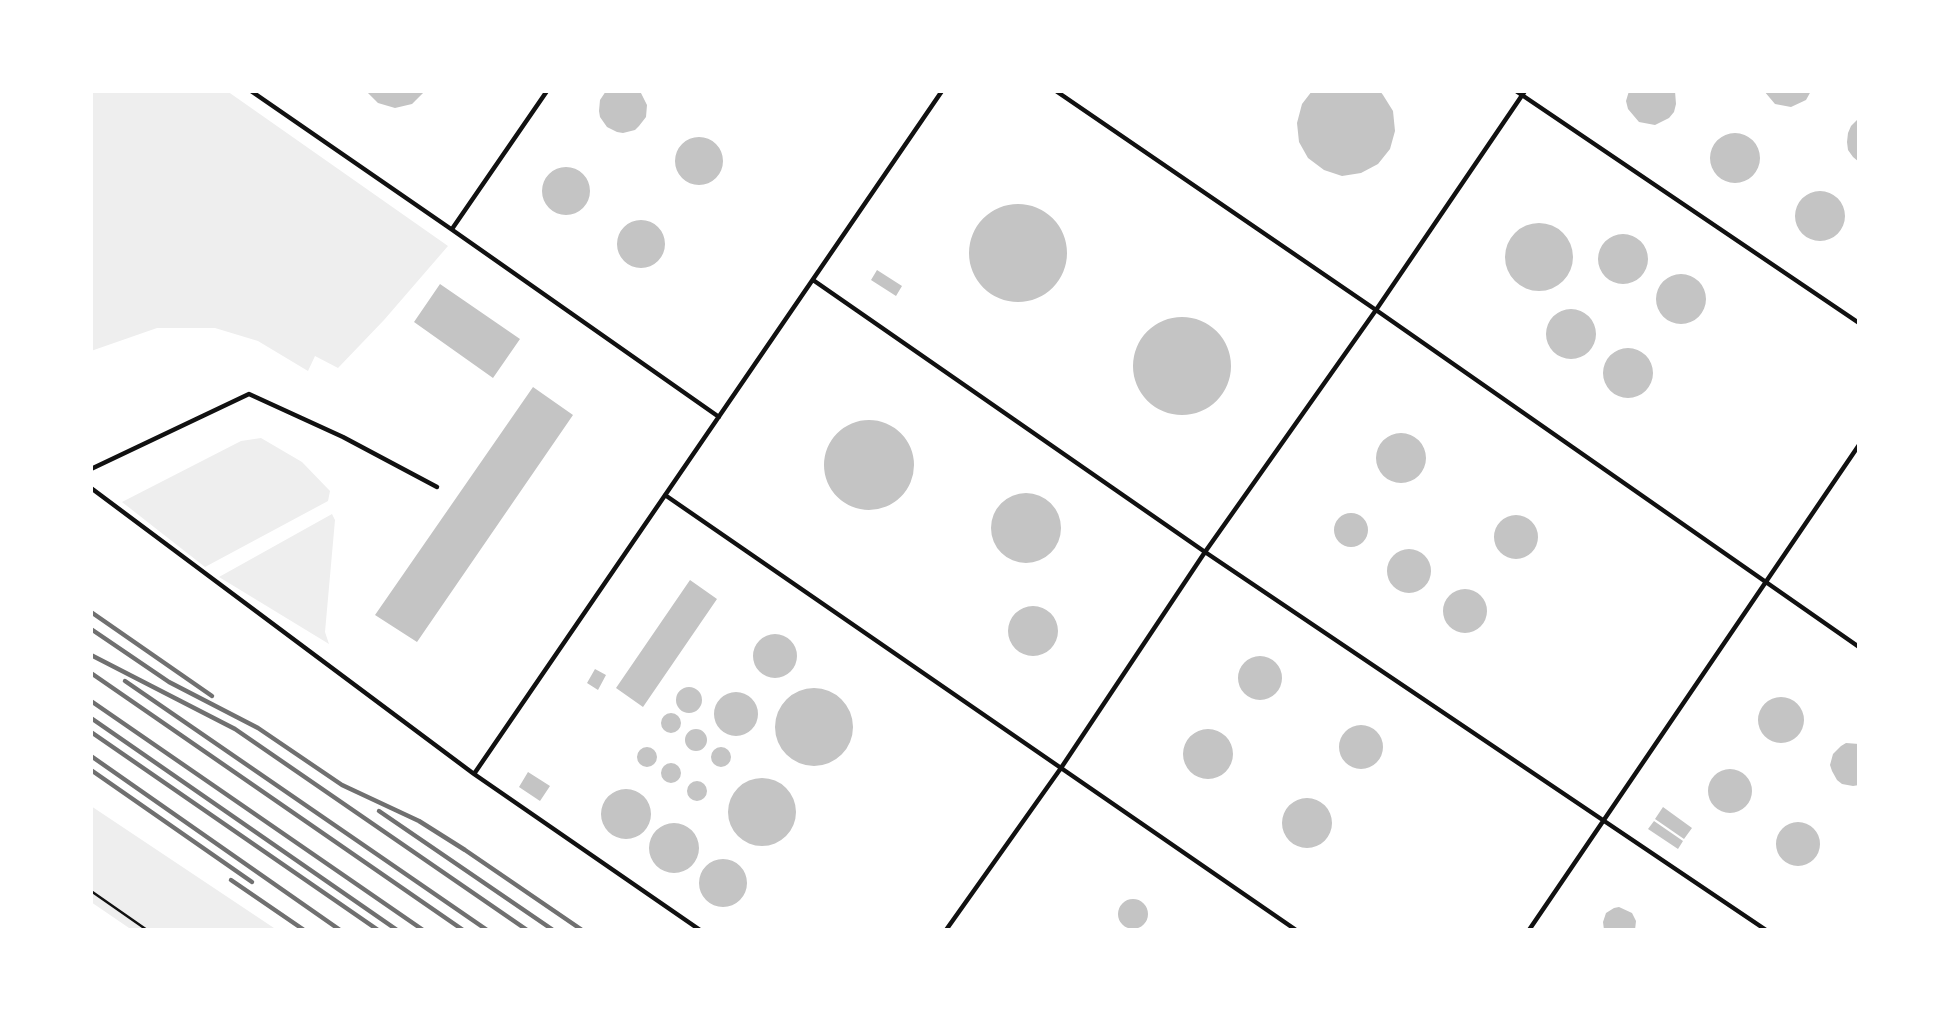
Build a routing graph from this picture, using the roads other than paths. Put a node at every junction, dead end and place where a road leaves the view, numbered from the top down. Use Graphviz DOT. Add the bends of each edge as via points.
graph roads {
  1 [pos="547,91"];
  2 [pos="942,91"];
  3 [pos="1056,91"];
  4 [pos="1516,91"];
  5 [pos="253,92"];
  6 [pos="1524,93"];
  7 [pos="452,229"];
  8 [pos="813,280"];
  9 [pos="1376,310"];
  10 [pos="1859,323"];
  11 [pos="719,418"];
  12 [pos="1859,445"];
  13 [pos="91,469"];
  14 [pos="437,487"];
  15 [pos="91,488"];
  16 [pos="665,495"];
  17 [pos="1205,552"];
  18 [pos="1766,581"];
  19 [pos="1859,647"];
  20 [pos="1061,768"];
  21 [pos="474,774"];
  22 [pos="1604,820"];
  23 [pos="700,930"];
  24 [pos="946,930"];
  25 [pos="1296,930"];
  26 [pos="1529,930"];
  27 [pos="1766,930"];
  1 -- 7 [label="lane"];
  2 -- 8 [label="lane"];
  3 -- 9 [label="lane"];
  4 -- 6 [label="lane"];
  5 -- 7 [label="lane"];
  6 -- 9 [label="lane"];
  6 -- 10 [label="lane"];
  7 -- 11 [label="lane"];
  8 -- 11 [label="lane"];
  8 -- 17 [label="lane"];
  9 -- 17 [label="lane"];
  9 -- 18 [label="lane"];
  11 -- 16 [label="lane"];
  12 -- 18 [label="lane"];
  13 -- 14 [label="lane" via="249,394"];
  15 -- 21 [label="lane"];
  16 -- 20 [label="lane"];
  16 -- 21 [label="lane"];
  17 -- 20 [label="lane"];
  17 -- 22 [label="lane"];
  18 -- 19 [label="lane"];
  18 -- 22 [label="lane"];
  20 -- 24 [label="lane"];
  20 -- 25 [label="lane"];
  21 -- 23 [label="lane"];
  22 -- 26 [label="lane"];
  22 -- 27 [label="lane"];
}
